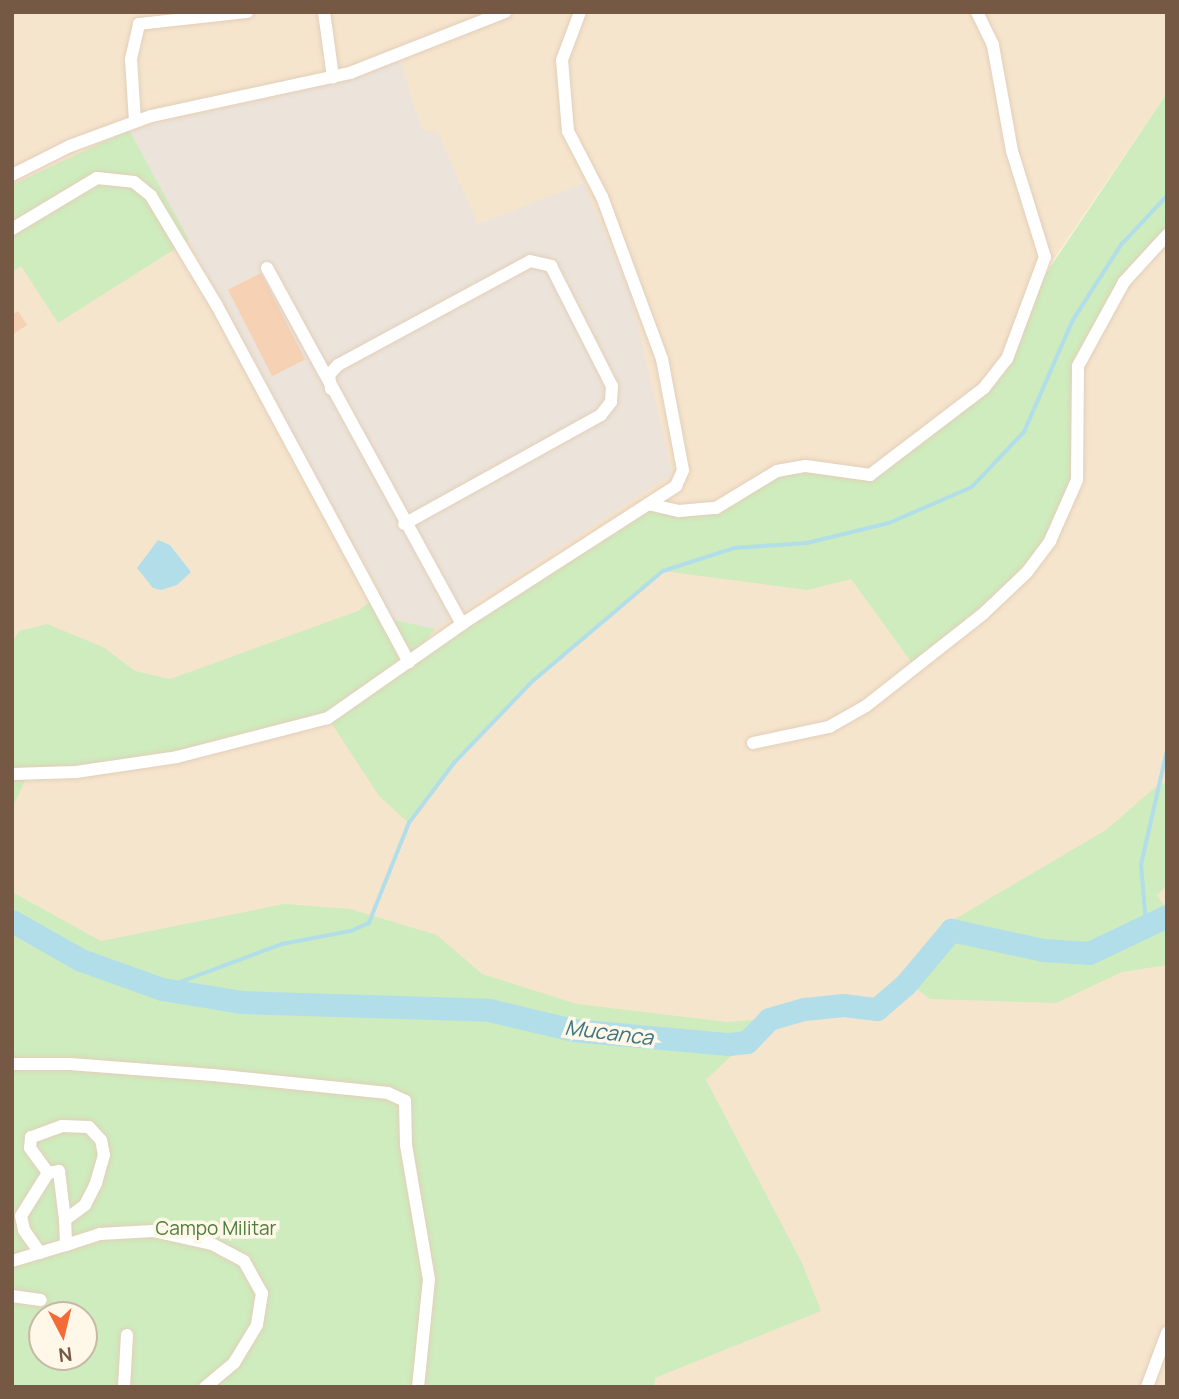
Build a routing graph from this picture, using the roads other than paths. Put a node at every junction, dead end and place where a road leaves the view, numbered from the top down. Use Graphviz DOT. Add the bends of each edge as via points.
graph roads {
  1 [pos="247,12"];
  2 [pos="324,12"];
  3 [pos="505,12"];
  4 [pos="580,12"];
  5 [pos="977,12"];
  6 [pos="140,18"];
  7 [pos="333,77"];
  8 [pos="135,121"];
  9 [pos="12,175"];
  10 [pos="12,229"];
  11 [pos="1167,235"];
  12 [pos="267,268"];
  13 [pos="331,389"];
  14 [pos="648,504"];
  15 [pos="404,524"];
  16 [pos="462,625"];
  17 [pos="409,662"];
  18 [pos="754,743"];
  19 [pos="12,774"];
  20 [pos="12,1064"];
  21 [pos="48,1172"];
  22 [pos="65,1220"];
  23 [pos="66,1245"];
  24 [pos="40,1253"];
  25 [pos="12,1261"];
  26 [pos="12,1296"];
  27 [pos="40,1300"];
  28 [pos="1167,1333"];
  29 [pos="127,1335"];
  30 [pos="124,1387"];
  31 [pos="205,1387"];
  32 [pos="418,1387"];
  33 [pos="1147,1387"];
  1 -- 6 [label="street"];
  2 -- 7 [label="street"];
  3 -- 7 [label="street"];
  4 -- 14 [label="street" via="562,60 568,131 601,197 655,336 683,470 676,486"];
  5 -- 14 [label="street" via="993,45 1012,151 1045,257 1007,359 984,388 870,475 806,466 776,471 716,508 679,511"];
  6 -- 8 [label="street" via="131,59"];
  7 -- 8 [label="street"];
  8 -- 9 [label="street"];
  10 -- 17 [label="street" via="97,178 134,182 151,197 216,304"];
  11 -- 18 [label="street" via="1124,282 1078,366 1077,480 1051,541 1027,572 984,613 866,706 829,727"];
  12 -- 13 [label="street"];
  13 -- 15 [label="street"];
  13 -- 15 [label="street" via="329,375 338,365 530,261 551,266 612,386 611,402 601,415"];
  14 -- 16 [label="street"];
  15 -- 16 [label="street"];
  16 -- 17 [label="street"];
  17 -- 19 [label="street" via="328,718 262,737 177,758 76,772"];
  20 -- 32 [label="street" via="213,1075 388,1093 405,1101 406,1145 429,1279"];
  21 -- 22 [label="street" via="59,1171"];
  21 -- 22 [label="street" via="30,1148 31,1137 62,1126 89,1127 101,1140 104,1156 96,1183 85,1205"];
  21 -- 24 [label="street" via="21,1216 24,1230"];
  22 -- 23 [label="street"];
  23 -- 24 [label="street"];
  23 -- 31 [label="street" via="100,1234 153,1231 212,1244 244,1261 262,1293 257,1325 234,1363"];
  24 -- 25 [label="street"];
  26 -- 27 [label="street"];
  28 -- 33 [label="street"];
  29 -- 30 [label="street"];
}
